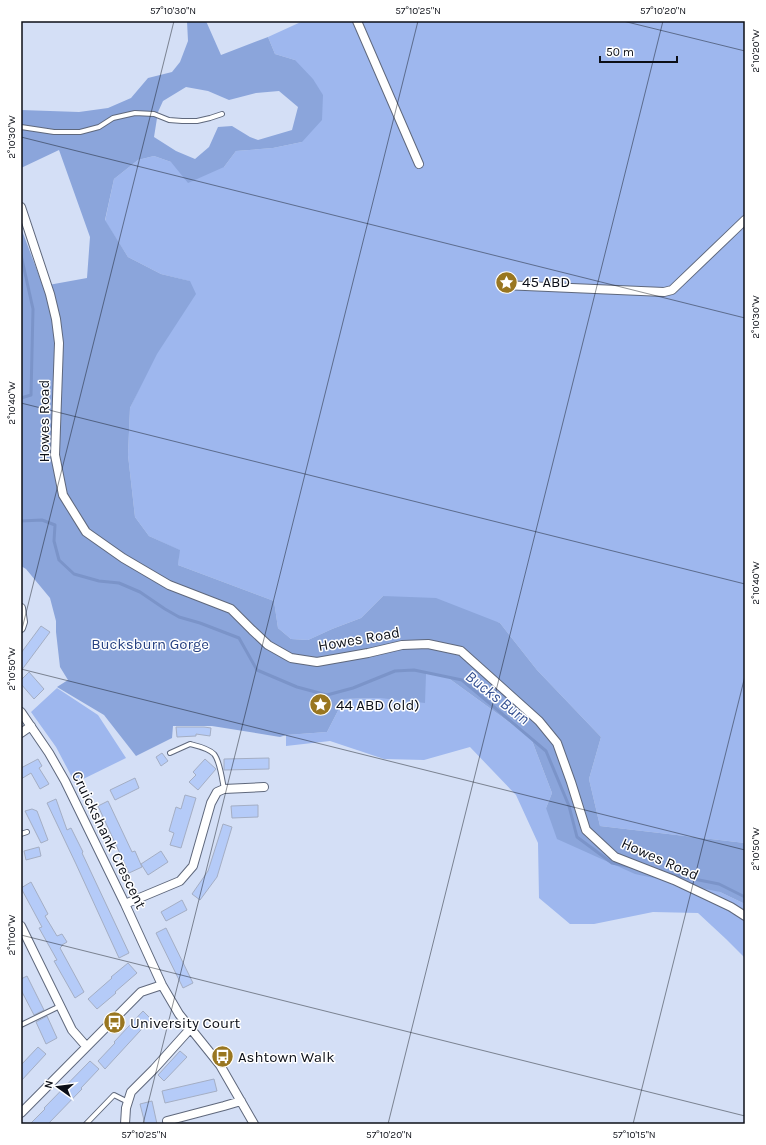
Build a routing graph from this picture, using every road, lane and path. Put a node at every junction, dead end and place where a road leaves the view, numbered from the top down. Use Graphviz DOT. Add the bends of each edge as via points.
graph roads {
  1 [pos="356,21"];
  2 [pos="222,114"];
  3 [pos="21,127"];
  4 [pos="419,164"];
  5 [pos="21,207"];
  6 [pos="745,220"];
  7 [pos="502,285"];
  8 [pos="21,608"];
  9 [pos="21,628"];
  10 [pos="21,712"];
  11 [pos="31,726"];
  12 [pos="21,733"];
  13 [pos="170,753"];
  14 [pos="264,787"];
  15 [pos="224,789"];
  16 [pos="27,832"];
  17 [pos="21,834"];
  18 [pos="125,904"];
  19 [pos="745,916"];
  20 [pos="21,926"];
  21 [pos="162,985"];
  22 [pos="60,1006"];
  23 [pos="21,1024"];
  24 [pos="190,1029"];
  25 [pos="86,1046"];
  26 [pos="241,1100"];
  27 [pos="128,1102"];
  28 [pos="21,1113"];
  29 [pos="167,1121"];
  30 [pos="86,1124"];
  31 [pos="125,1124"];
  32 [pos="254,1124"];
  1 -- 4 [label="street"];
  2 -- 3 [label="lane" via="197,121 182,121 154,114 135,113 113,118 99,127 80,132 54,132"];
  5 -- 19 [label="street, Howes Road" via="56,319 59,343 55,455 63,495 86,532 123,558 169,585 231,609 268,645 291,658 317,662 402,645 428,644 460,651 539,721 556,743 586,830 615,857 671,879"];
  6 -- 7 [label="street" via="672,290 664,292"];
  8 -- 9 [label="street"];
  10 -- 11 [label="street, Cruickshank Crescent"];
  11 -- 12 [label="street"];
  11 -- 18 [label="street, Cruickshank Crescent" via="65,781"];
  13 -- 15 [label="lane" via="190,744 214,754 218,760"];
  14 -- 15 [label="street"];
  15 -- 18 [label="street" via="217,792 212,803 193,866 187,874 180,881"];
  16 -- 17 [label="lane"];
  18 -- 21 [label="street, Cruickshank Crescent"];
  20 -- 22 [label="street"];
  21 -- 24 [label="street, Cruickshank Crescent" via="178,1014"];
  21 -- 25 [label="street" via="141,992"];
  22 -- 23 [label="lane"];
  22 -- 25 [label="street" via="72,1030"];
  24 -- 26 [label="street, Cruickshank Crescent" via="220,1065"];
  24 -- 27 [label="street" via="131,1092"];
  25 -- 28 [label="street"];
  26 -- 29 [label="street"];
  26 -- 32 [label="street, Cruickshank Crescent"];
  27 -- 30 [label="lane" via="114,1094"];
  27 -- 31 [label="street"];
}
